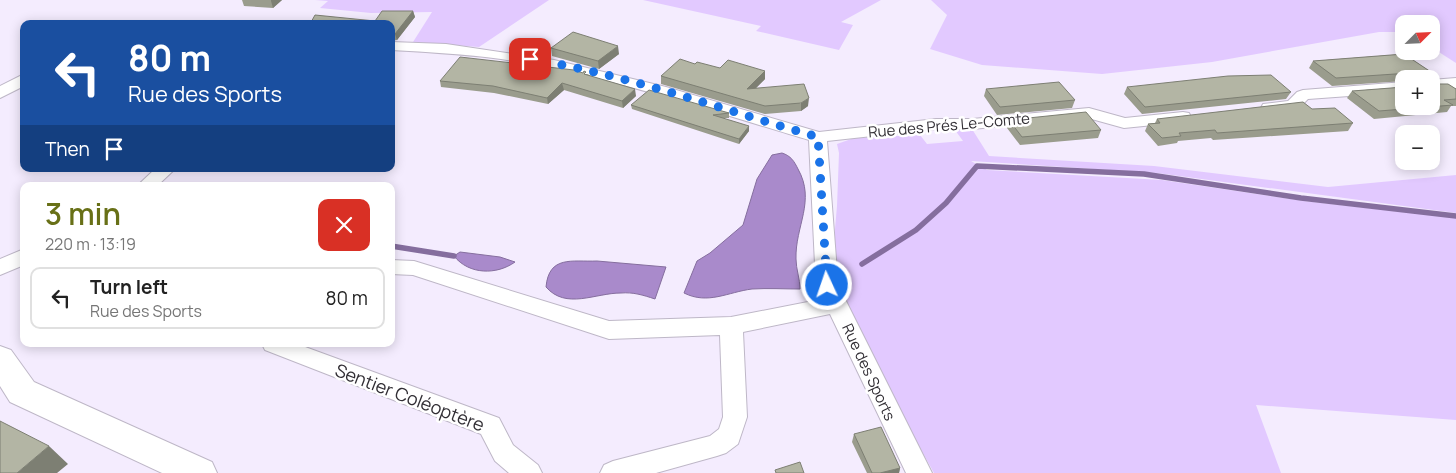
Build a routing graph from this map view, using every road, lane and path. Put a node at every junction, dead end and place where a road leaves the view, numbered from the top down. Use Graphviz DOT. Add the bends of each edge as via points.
graph roads {
  1 [pos="395,46"];
  2 [pos="20,81"];
  3 [pos="0,82"];
  4 [pos="1456,83"];
  5 [pos="1440,84"];
  6 [pos="1395,88"];
  7 [pos="0,93"];
  8 [pos="1253,110"];
  9 [pos="1203,115"];
  10 [pos="818,137"];
  11 [pos="162,172"];
  12 [pos="151,182"];
  13 [pos="20,258"];
  14 [pos="395,267"];
  15 [pos="0,268"];
  16 [pos="837,304"];
  17 [pos="731,326"];
  18 [pos="281,347"];
  19 [pos="0,359"];
  20 [pos="199,473"];
  21 [pos="529,473"];
  22 [pos="613,473"];
  23 [pos="919,473"];
  1 -- 10 [label="street" via="479,51 547,62 668,92"];
  2 -- 3 [label="street"];
  2 -- 7 [label="street"];
  4 -- 5 [label="street"];
  6 -- 8 [label="street" via="1303,95 1293,105"];
  9 -- 10 [label="street, Rue des Prés Le-Comte" via="1124,123 1089,113 972,124 936,124"];
  10 -- 16 [label="street, Rue des Sports" via="827,285"];
  11 -- 12 [label="street"];
  13 -- 15 [label="street"];
  14 -- 17 [label="street" via="414,268 609,330"];
  16 -- 17 [label="street"];
  16 -- 23 [label="street, Rue des Sports"];
  17 -- 22 [label="street" via="735,416 728,436 717,445"];
  18 -- 21 [label="street, Sentier Coléoptère" via="490,426 504,452"];
  19 -- 20 [label="main road" via="22,392"];
}
